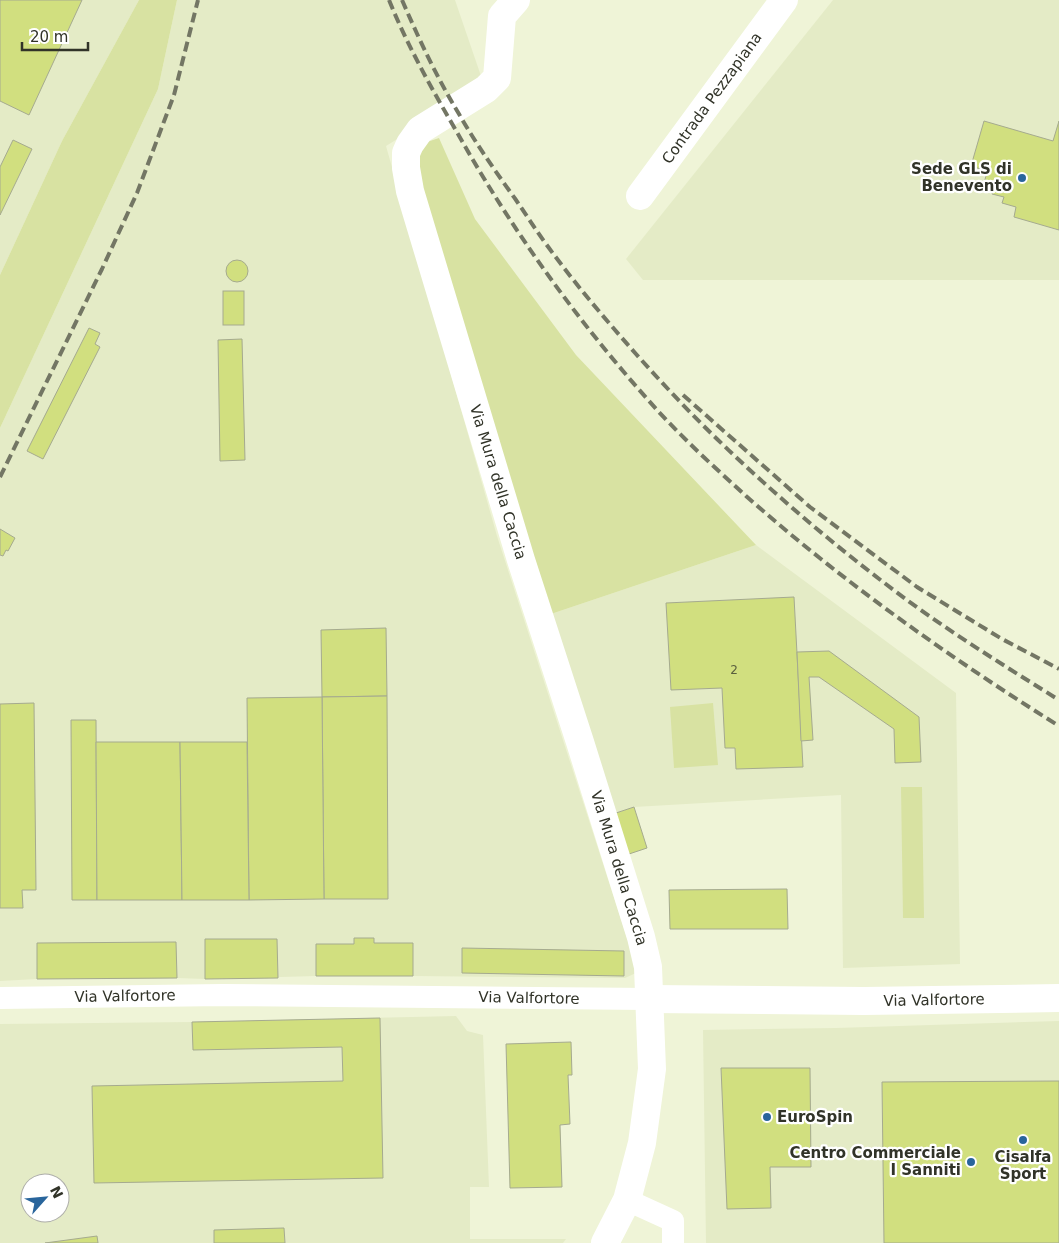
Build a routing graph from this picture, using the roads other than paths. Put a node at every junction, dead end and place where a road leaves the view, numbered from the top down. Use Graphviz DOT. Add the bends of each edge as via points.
graph roads {
  1 [pos="784,0"];
  2 [pos="507,5"];
  3 [pos="640,196"];
  4 [pos="0,998"];
  5 [pos="1059,998"];
  6 [pos="650,999"];
  7 [pos="627,1200"];
  8 [pos="606,1243"];
  9 [pos="673,1243"];
  1 -- 3 [label="main road, Contrada Pezzapiana"];
  2 -- 6 [label="main road, Via Mura della Caccia" via="497,78 486,89 420,130 406,153 406,168 410,191 521,560 641,937 648,967"];
  4 -- 6 [label="street, Via Valfortore" via="233,995"];
  5 -- 6 [label="main road, Via Valfortore" via="864,1001"];
  6 -- 7 [label="main road, Via Mura della Caccia" via="652,1069 642,1143"];
  7 -- 8 [label="main road, Via Mura della Caccia"];
  7 -- 9 [label="street" via="673,1221"];
}
